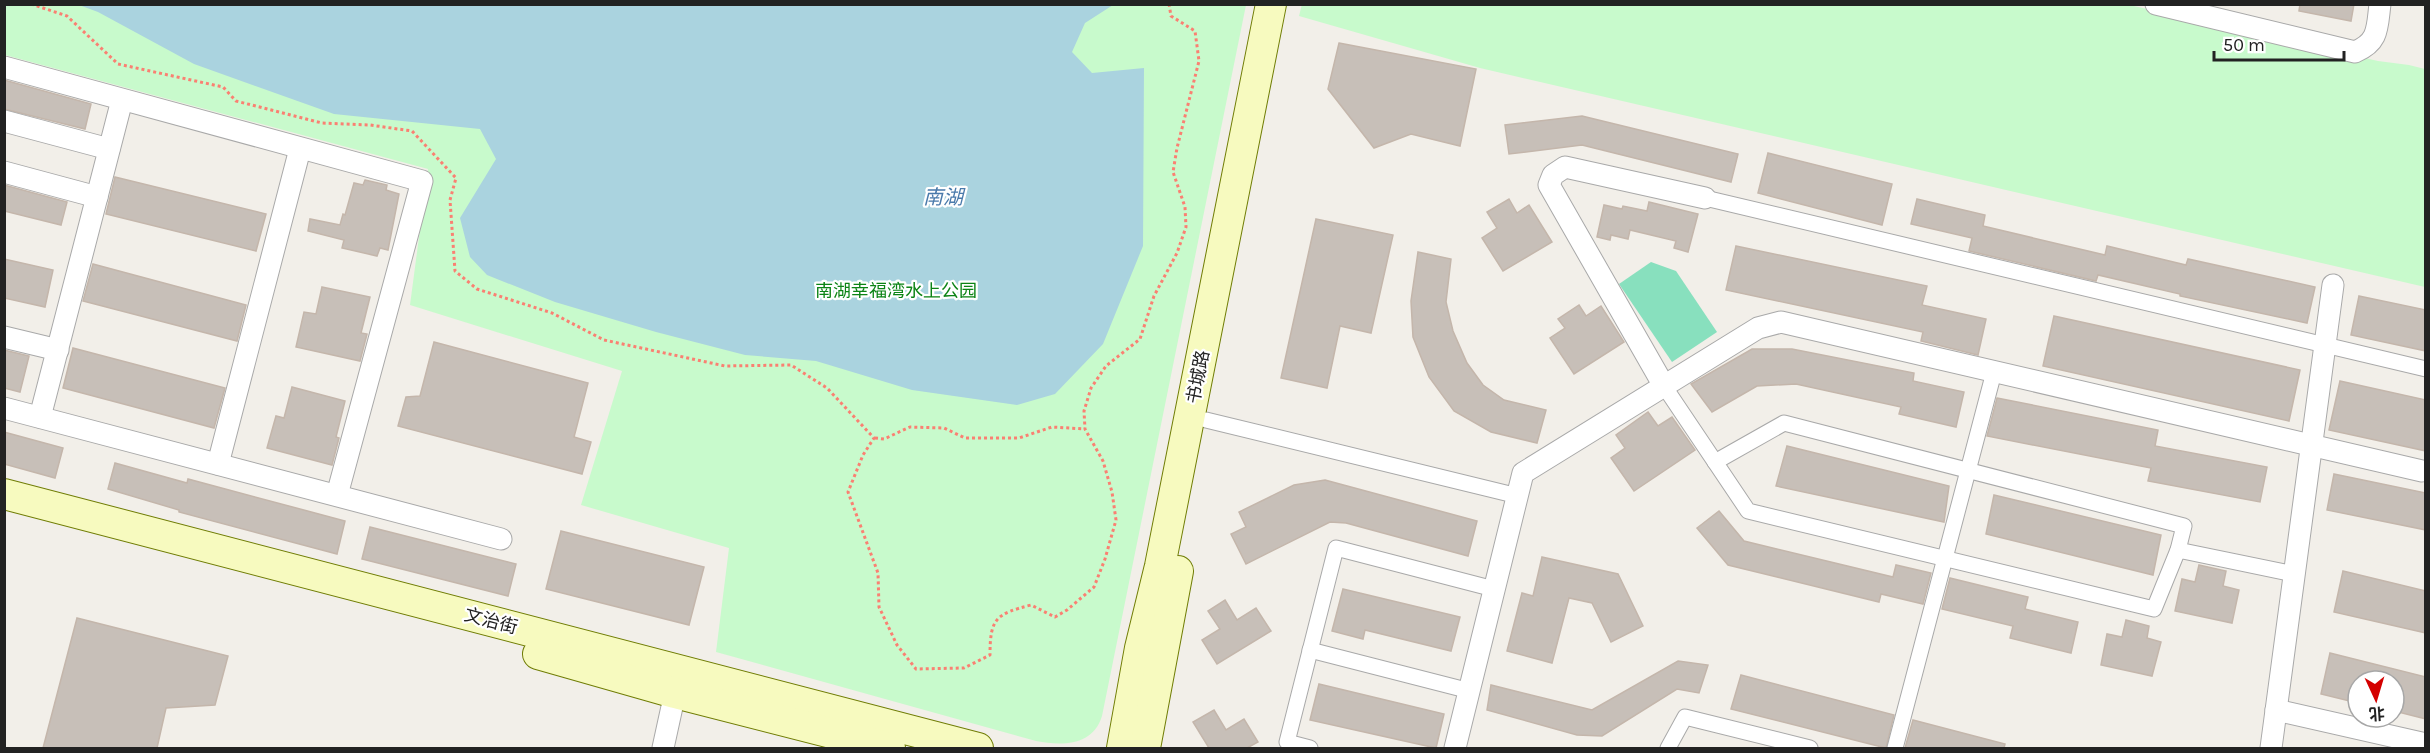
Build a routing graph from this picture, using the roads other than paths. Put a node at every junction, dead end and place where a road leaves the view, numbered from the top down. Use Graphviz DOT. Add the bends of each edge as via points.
graph roads {
  1 [pos="1271,4"];
  2 [pos="1290,4"];
  3 [pos="2156,4"];
  4 [pos="2380,4"];
  5 [pos="4,67"];
  6 [pos="122,100"];
  7 [pos="4,121"];
  8 [pos="109,149"];
  9 [pos="300,149"];
  10 [pos="4,172"];
  11 [pos="97,197"];
  12 [pos="1705,198"];
  13 [pos="2333,285"];
  14 [pos="4,337"];
  15 [pos="2325,345"];
  16 [pos="57,350"];
  17 [pos="2426,369"];
  18 [pos="1994,372"];
  19 [pos="1664,386"];
  20 [pos="4,408"];
  21 [pos="40,417"];
  22 [pos="1206,420"];
  23 [pos="2312,446"];
  24 [pos="1715,462"];
  25 [pos="218,464"];
  26 [pos="1968,470"];
  27 [pos="2422,471"];
  28 [pos="4,494"];
  29 [pos="337,495"];
  30 [pos="1518,496"];
  31 [pos="4,511"];
  32 [pos="501,539"];
  33 [pos="2178,550"];
  34 [pos="1945,558"];
  35 [pos="2294,574"];
  36 [pos="1494,590"];
  37 [pos="1310,650"];
  38 [pos="1470,691"];
  39 [pos="675,693"];
  40 [pos="2276,710"];
  41 [pos="2426,744"];
  42 [pos="663,748"];
  43 [pos="890,748"];
  44 [pos="978,748"];
  45 [pos="1122,748"];
  46 [pos="1145,748"];
  47 [pos="1310,748"];
  48 [pos="1455,748"];
  49 [pos="1668,748"];
  50 [pos="1810,748"];
  51 [pos="1895,748"];
  52 [pos="2271,748"];
  1 -- 45 [label="main road, 书城路"];
  2 -- 22 [label="main road, 书城路"];
  3 -- 4 [label="street" via="2355,52 2368,46 2377,32"];
  5 -- 6 [label="street"];
  6 -- 8 [label="street"];
  6 -- 9 [label="street"];
  7 -- 8 [label="street"];
  8 -- 11 [label="street"];
  9 -- 25 [label="street"];
  9 -- 29 [label="street" via="422,181"];
  10 -- 11 [label="street"];
  11 -- 16 [label="street"];
  12 -- 15 [label="street"];
  12 -- 19 [label="street" via="1565,167 1553,175 1549,185"];
  13 -- 15 [label="street"];
  14 -- 16 [label="street"];
  15 -- 17 [label="street"];
  15 -- 23 [label="street"];
  16 -- 21 [label="street"];
  18 -- 19 [label="street" via="1781,322 1758,328"];
  18 -- 23 [label="street"];
  18 -- 26 [label="street"];
  19 -- 24 [label="street"];
  19 -- 30 [label="street" via="1523,473"];
  20 -- 21 [label="street"];
  21 -- 25 [label="street"];
  22 -- 30 [label="street"];
  22 -- 46 [label="main road, 书城路"];
  23 -- 27 [label="street"];
  23 -- 35 [label="street"];
  24 -- 26 [label="street" via="1784,423"];
  24 -- 34 [label="street" via="1748,511"];
  25 -- 29 [label="street"];
  26 -- 33 [label="street" via="2184,526"];
  26 -- 34 [label="street"];
  28 -- 44 [label="main road, 文治街"];
  29 -- 32 [label="street"];
  30 -- 36 [label="street"];
  31 -- 39 [label="main road, 文治街" via="337,598"];
  33 -- 34 [label="street" via="2154,609"];
  33 -- 35 [label="street"];
  34 -- 51 [label="street"];
  35 -- 40 [label="street"];
  36 -- 37 [label="street" via="1336,548"];
  36 -- 38 [label="street"];
  37 -- 38 [label="street"];
  37 -- 47 [label="street" via="1287,742"];
  38 -- 48 [label="street"];
  39 -- 42 [label="street"];
  39 -- 43 [label="main road, 文治街"];
  40 -- 41 [label="street"];
  40 -- 52 [label="street"];
  49 -- 50 [label="street" via="1685,717"];
}
